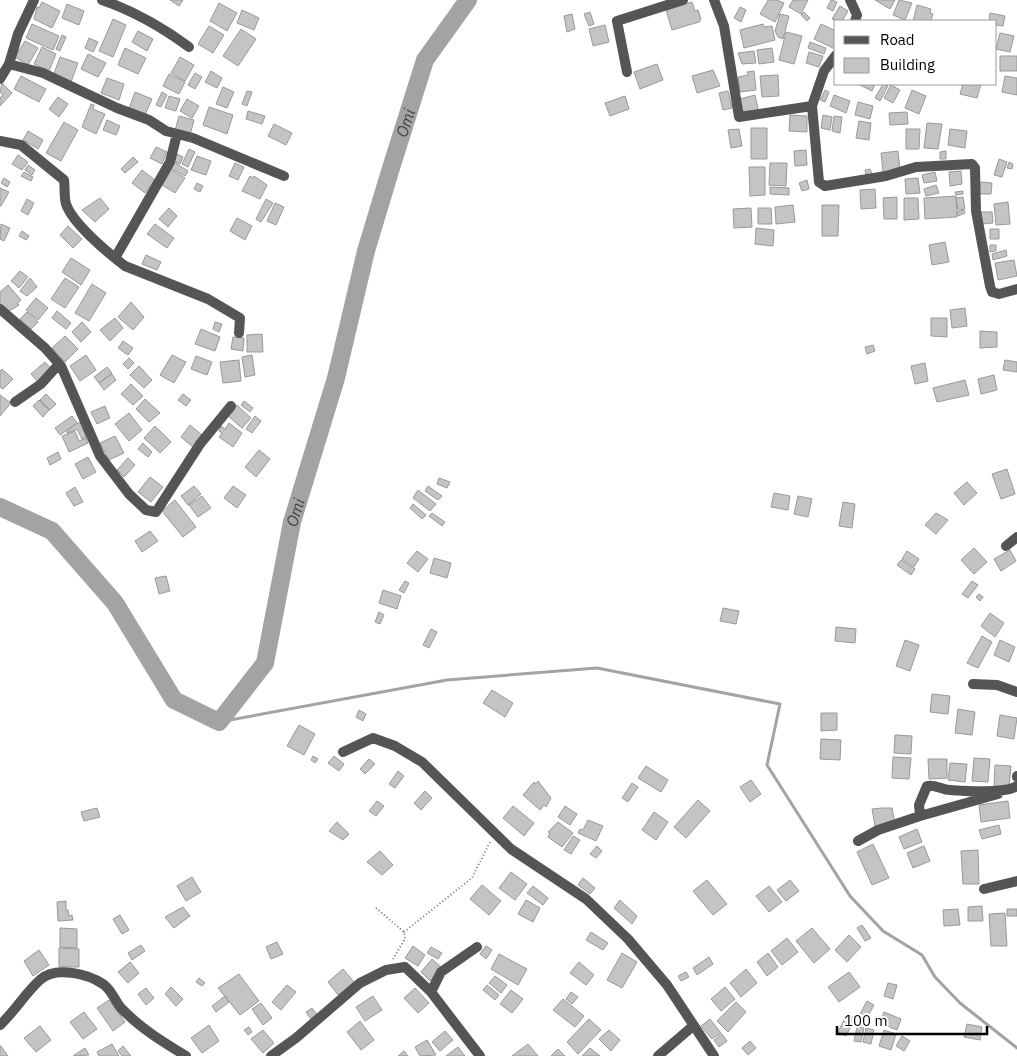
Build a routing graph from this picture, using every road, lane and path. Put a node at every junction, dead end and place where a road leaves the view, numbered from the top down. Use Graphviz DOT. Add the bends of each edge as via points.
graph roads {
  1 [pos="34,0"];
  2 [pos="102,0"];
  3 [pos="683,0"];
  4 [pos="714,0"];
  5 [pos="850,0"];
  6 [pos="855,20"];
  7 [pos="190,47"];
  8 [pos="834,58"];
  9 [pos="10,64"];
  10 [pos="627,72"];
  11 [pos="0,79"];
  12 [pos="812,106"];
  13 [pos="177,134"];
  14 [pos="0,141"];
  15 [pos="284,176"];
  16 [pos="115,258"];
  17 [pos="1017,289"];
  18 [pos="0,309"];
  19 [pos="239,333"];
  20 [pos="59,364"];
  21 [pos="15,402"];
  22 [pos="231,406"];
  23 [pos="1017,537"];
  24 [pos="1006,546"];
  25 [pos="973,684"];
  26 [pos="1017,692"];
  27 [pos="343,752"];
  28 [pos="1014,788"];
  29 [pos="920,816"];
  30 [pos="495,834"];
  31 [pos="858,840"];
  32 [pos="1017,881"];
  33 [pos="984,889"];
  34 [pos="376,908"];
  35 [pos="404,932"];
  36 [pos="478,947"];
  37 [pos="386,970"];
  38 [pos="430,992"];
  39 [pos="0,1025"];
  40 [pos="693,1026"];
  41 [pos="186,1056"];
  42 [pos="271,1056"];
  43 [pos="480,1056"];
  44 [pos="658,1056"];
  45 [pos="714,1056"];
  1 -- 9 [label="street" via="18,34"];
  2 -- 7 [label="street" via="162,27"];
  3 -- 10 [label="street" via="617,21"];
  4 -- 12 [label="street" via="724,26 739,117"];
  5 -- 6 [label="street" via="857,15"];
  8 -- 12 [label="street" via="824,71"];
  9 -- 11 [label="street"];
  9 -- 13 [label="street" via="43,74"];
  12 -- 17 [label="street" via="817,175 825,186 886,176 916,167 972,164 975,168 976,211 992,292 999,294"];
  13 -- 15 [label="street"];
  13 -- 16 [label="street" via="170,162"];
  14 -- 16 [label="street" via="21,145 64,180 66,204 84,229"];
  16 -- 19 [label="street" via="125,266 208,299 233,313 240,318"];
  18 -- 20 [label="street"];
  20 -- 21 [label="street" via="40,384"];
  20 -- 22 [label="street" via="100,456 129,494 146,510 156,512 200,444"];
  23 -- 24 [label="street"];
  25 -- 26 [label="street"];
  27 -- 30 [label="street" via="373,738 395,746 422,762"];
  28 -- 29 [label="street"];
  28 -- 29 [label="street" via="950,790 927,786 919,805"];
  29 -- 31 [label="street"];
  30 -- 35 [label="path" via="472,878"];
  30 -- 40 [label="street" via="511,849 586,899 628,939 667,985"];
  32 -- 33 [label="street"];
  34 -- 35 [label="path"];
  35 -- 37 [label="path" via="405,939"];
  36 -- 38 [label="street" via="441,972"];
  37 -- 38 [label="street" via="405,967"];
  37 -- 42 [label="street" via="360,983"];
  38 -- 43 [label="street"];
  39 -- 41 [label="street" via="41,979 52,974 71,973 105,985 121,1008 156,1038"];
  40 -- 44 [label="street"];
  40 -- 45 [label="street"];
}
